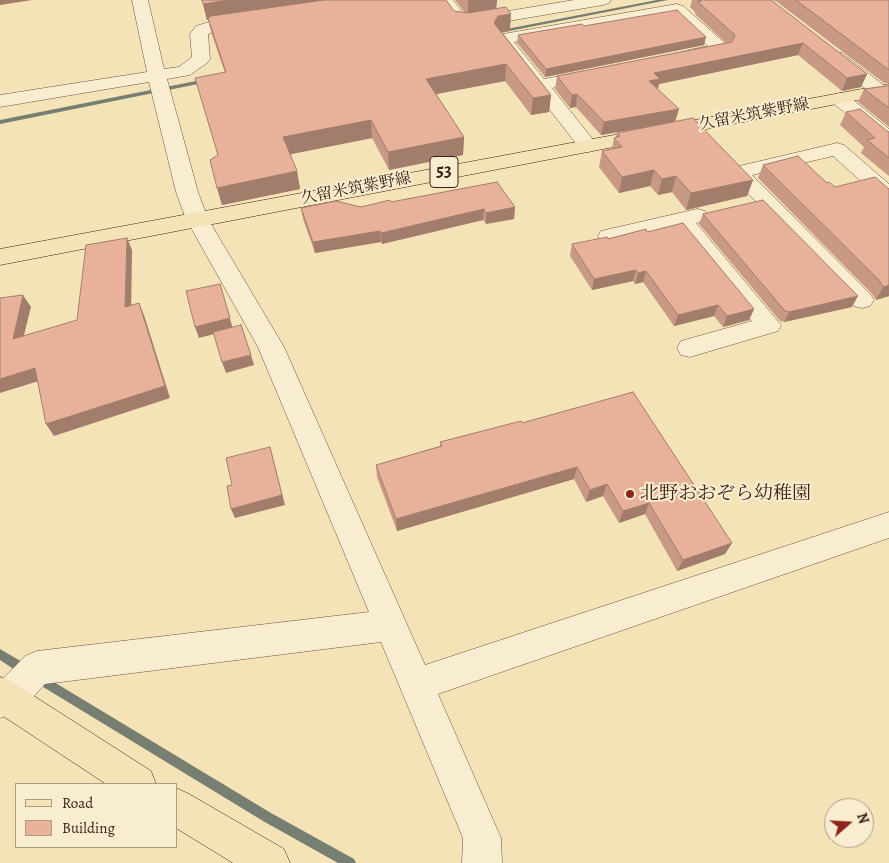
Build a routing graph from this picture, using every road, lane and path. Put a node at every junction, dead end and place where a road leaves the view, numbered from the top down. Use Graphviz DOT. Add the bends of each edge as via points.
graph roads {
  1 [pos="140,0"];
  2 [pos="445,0"];
  3 [pos="603,0"];
  4 [pos="259,19"];
  5 [pos="825,49"];
  6 [pos="674,58"];
  7 [pos="606,72"];
  8 [pos="157,77"];
  9 [pos="540,85"];
  10 [pos="884,90"];
  11 [pos="840,99"];
  12 [pos="0,101"];
  13 [pos="889,139"];
  14 [pos="588,146"];
  15 [pos="889,195"];
  16 [pos="718,211"];
  17 [pos="197,219"];
  18 [pos="680,220"];
  19 [pos="609,236"];
  20 [pos="0,257"];
  21 [pos="862,300"];
  22 [pos="690,348"];
  23 [pos="889,525"];
  24 [pos="389,625"];
  25 [pos="415,685"];
  26 [pos="3,698"];
  27 [pos="136,783"];
  28 [pos="178,808"];
  29 [pos="487,855"];
  30 [pos="270,863"];
  1 -- 8 [label="street"];
  2 -- 3 [label="street" via="460,22 467,23"];
  4 -- 8 [label="street" via="202,30 198,34 201,60 184,71"];
  5 -- 10 [label="street"];
  6 -- 9 [label="street" via="721,49 677,9 503,40"];
  7 -- 9 [label="street"];
  8 -- 12 [label="street"];
  8 -- 17 [label="street"];
  9 -- 14 [label="street"];
  10 -- 11 [label="main road, 久留米筑紫野線 / 53"];
  11 -- 13 [label="street"];
  11 -- 14 [label="main road, 久留米筑紫野線 / 53"];
  14 -- 17 [label="main road, 久留米筑紫野線 / 53"];
  15 -- 21 [label="street" via="837,149 738,172 755,202"];
  16 -- 18 [label="street"];
  17 -- 20 [label="main road, 久留米筑紫野線 / 53"];
  17 -- 24 [label="street" via="271,346"];
  18 -- 19 [label="street"];
  18 -- 22 [label="street" via="769,325"];
  23 -- 25 [label="street"];
  24 -- 25 [label="street"];
  24 -- 26 [label="street" via="37,668"];
  25 -- 29 [label="street"];
  26 -- 27 [label="main road"];
  28 -- 30 [label="main road"];
}
